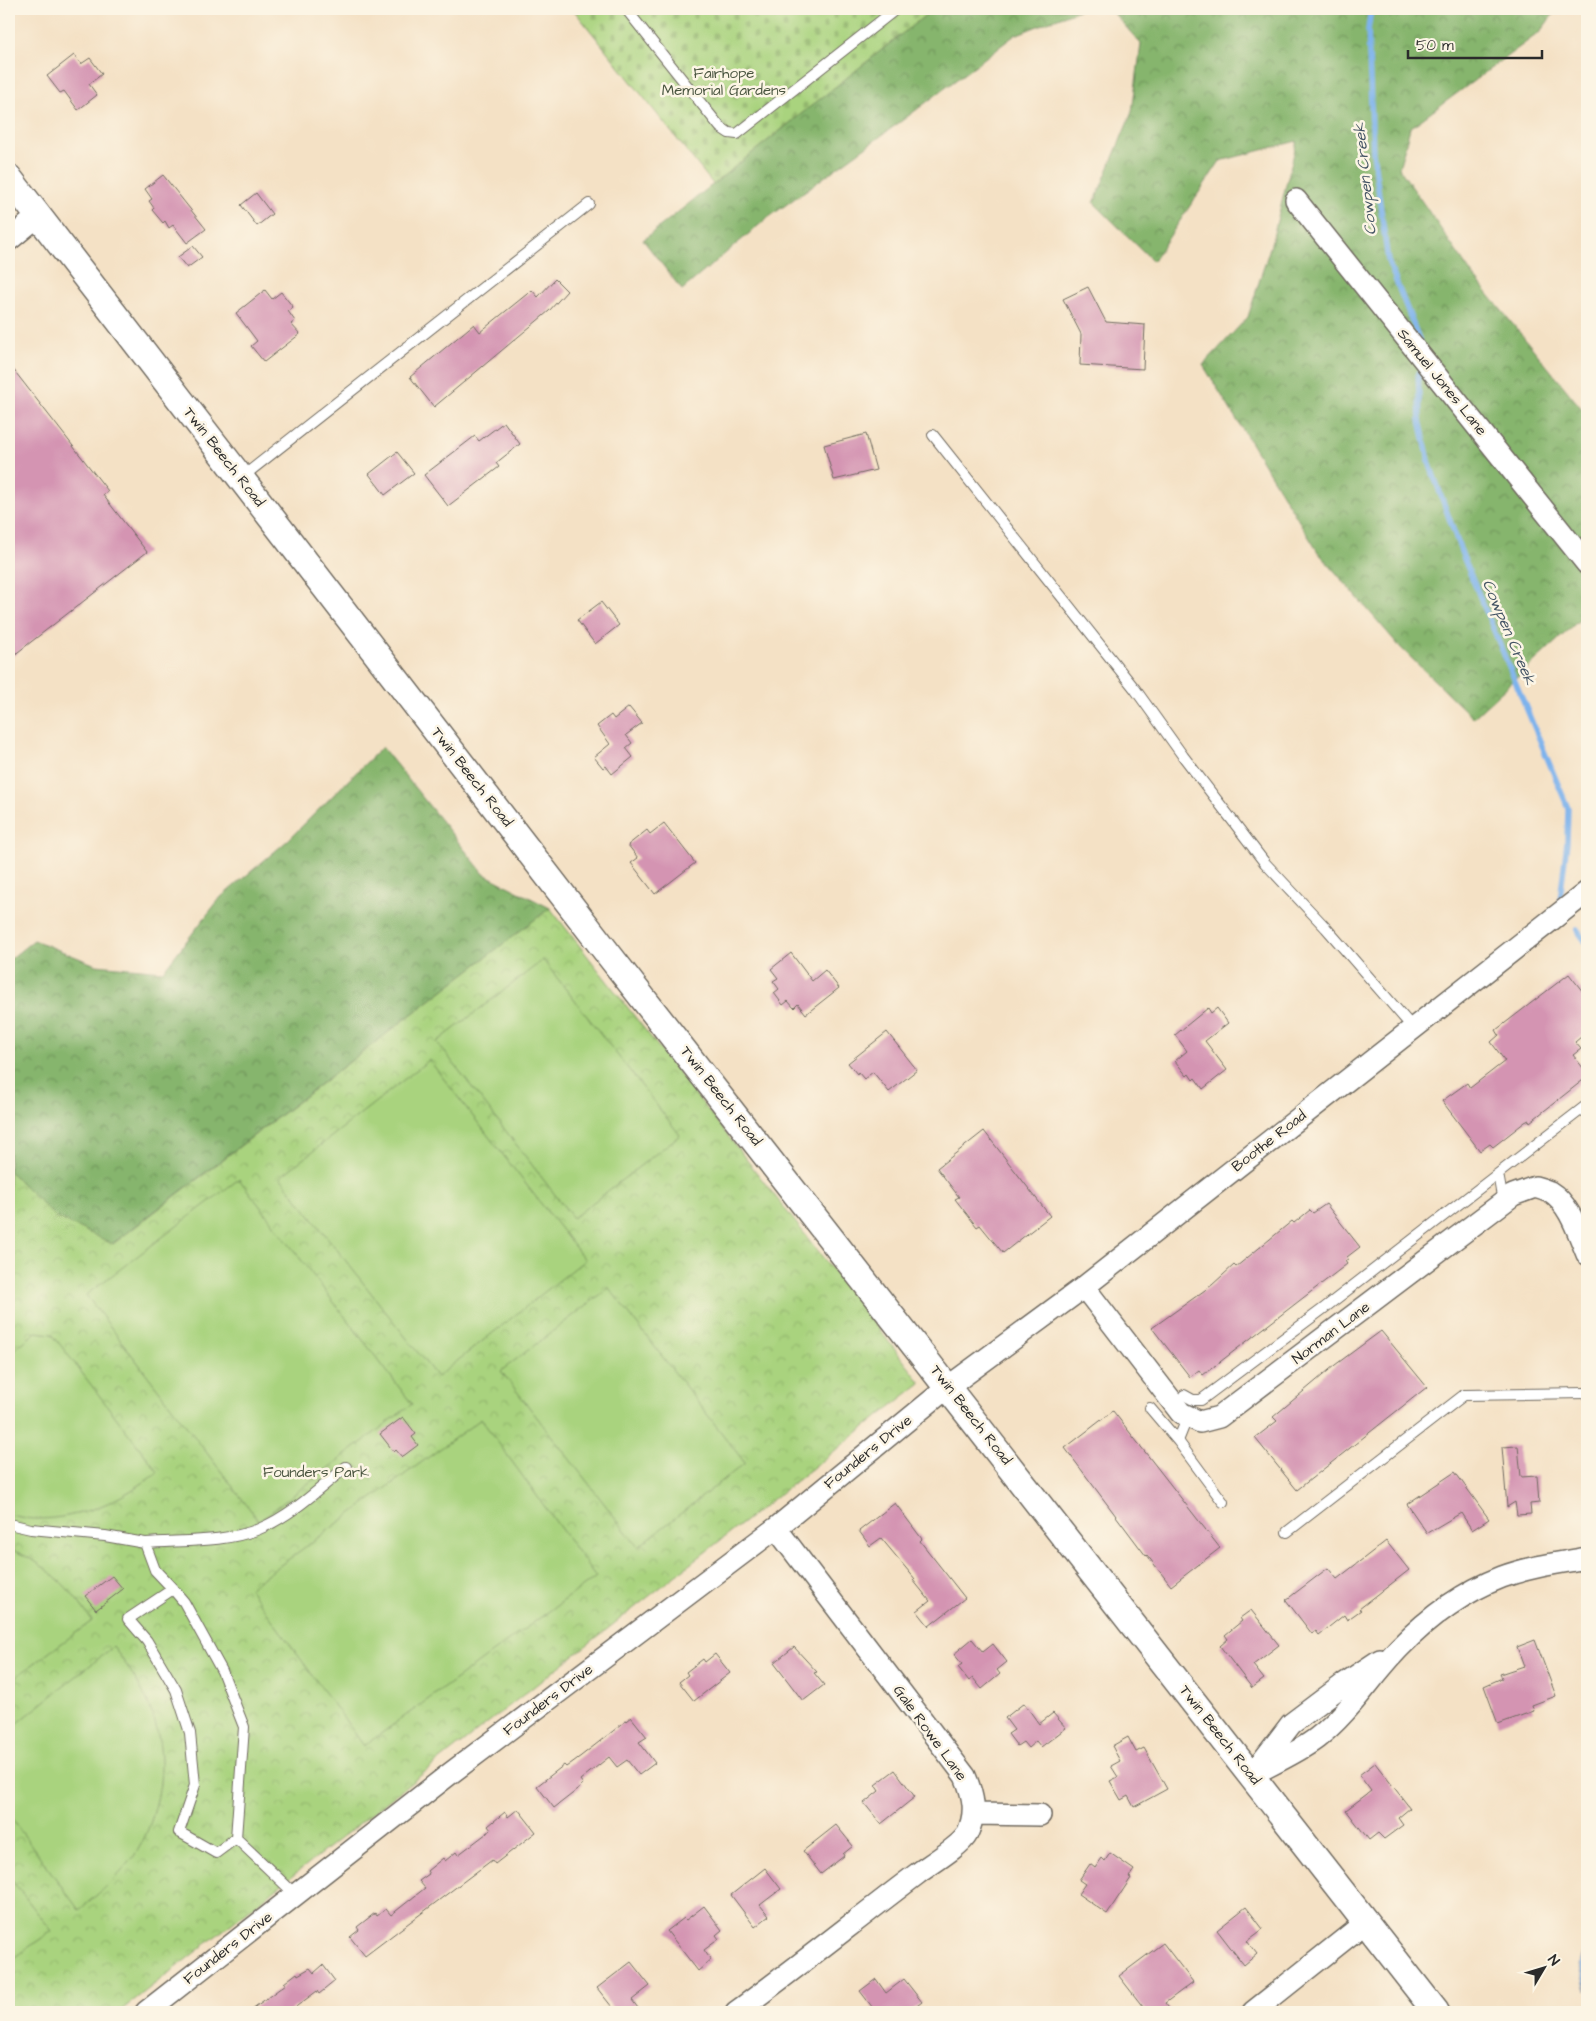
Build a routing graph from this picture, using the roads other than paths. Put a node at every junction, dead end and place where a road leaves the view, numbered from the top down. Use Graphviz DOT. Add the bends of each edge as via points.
graph roads {
  1 [pos="626,9"];
  2 [pos="896,9"];
  3 [pos="9,178"];
  4 [pos="1296,200"];
  5 [pos="589,204"];
  6 [pos="38,217"];
  7 [pos="9,240"];
  8 [pos="933,435"];
  9 [pos="240,478"];
  10 [pos="1587,564"];
  11 [pos="1587,892"];
  12 [pos="1413,1028"];
  13 [pos="1587,1105"];
  14 [pos="1498,1174"];
  15 [pos="1503,1203"];
  16 [pos="1587,1254"];
  17 [pos="1084,1287"];
  18 [pos="948,1387"];
  19 [pos="1587,1393"];
  20 [pos="1184,1395"];
  21 [pos="1150,1408"];
  22 [pos="1188,1416"];
  23 [pos="1178,1441"];
  24 [pos="346,1468"];
  25 [pos="1223,1502"];
  26 [pos="9,1524"];
  27 [pos="776,1528"];
  28 [pos="1287,1532"];
  29 [pos="144,1543"];
  30 [pos="1587,1558"];
  31 [pos="172,1590"];
  32 [pos="1251,1775"];
  33 [pos="974,1814"];
  34 [pos="1040,1815"];
  35 [pos="236,1838"];
  36 [pos="296,1895"];
  37 [pos="1366,1922"];
  38 [pos="146,2012"];
  39 [pos="736,2012"];
  40 [pos="1253,2012"];
  41 [pos="1436,2012"];
  1 -- 2 [label="lane" via="720,127 737,134"];
  3 -- 6 [label="street, Twin Beech Road"];
  4 -- 10 [label="street, Samuel Jones Lane"];
  5 -- 9 [label="lane"];
  6 -- 7 [label="street"];
  6 -- 9 [label="street, Twin Beech Road"];
  8 -- 12 [label="lane" via="1134,689 1265,863"];
  9 -- 18 [label="street, Twin Beech Road"];
  11 -- 12 [label="street, Boothe Road"];
  12 -- 17 [label="street, Boothe Road"];
  13 -- 14 [label="lane"];
  14 -- 15 [label="lane"];
  14 -- 20 [label="lane" via="1201,1400"];
  15 -- 16 [label="street, Norman Lane" via="1534,1186 1549,1192 1559,1200 1572,1220"];
  15 -- 22 [label="street, Norman Lane" via="1219,1418 1200,1422"];
  17 -- 18 [label="street, Boothe Road"];
  17 -- 22 [label="street" via="1181,1413"];
  18 -- 27 [label="street, Founders Drive"];
  18 -- 32 [label="street, Twin Beech Road"];
  19 -- 28 [label="lane" via="1464,1395"];
  21 -- 23 [label="lane"];
  22 -- 23 [label="lane"];
  23 -- 25 [label="lane"];
  24 -- 29 [label="lane" via="292,1511 259,1529 230,1537"];
  26 -- 29 [label="lane"];
  27 -- 33 [label="street, Gale Rowe Lane" via="965,1776 972,1794"];
  27 -- 36 [label="street, Founders Drive" via="447,1776"];
  29 -- 31 [label="lane" via="155,1570"];
  30 -- 32 [label="street" via="1501,1577 1464,1596 1429,1619 1398,1649 1347,1711 1316,1739"];
  31 -- 35 [label="lane" via="184,1602 222,1671 244,1727"];
  31 -- 35 [label="lane" via="128,1619 147,1642 176,1690 190,1733 195,1785 179,1832 216,1853"];
  32 -- 37 [label="street, Twin Beech Road"];
  33 -- 34 [label="street"];
  33 -- 39 [label="street" via="966,1836 952,1848"];
  35 -- 36 [label="lane"];
  36 -- 38 [label="street, Founders Drive"];
  37 -- 40 [label="street"];
  37 -- 41 [label="street, Twin Beech Road"];
}
